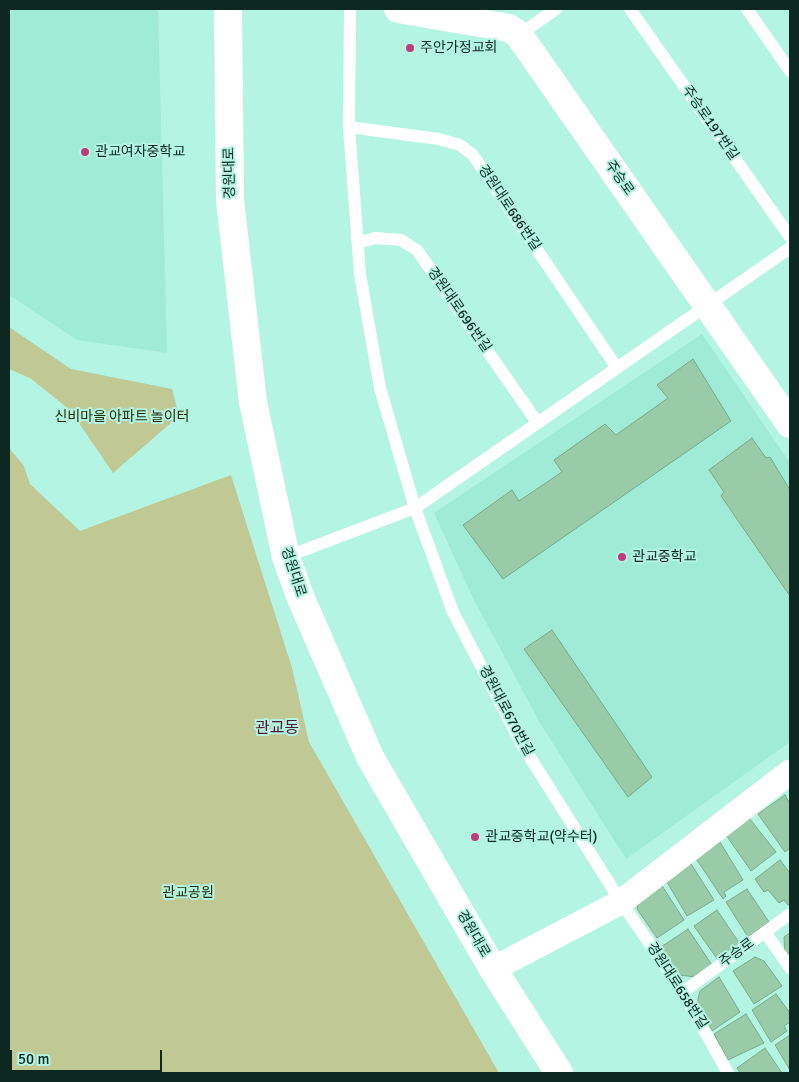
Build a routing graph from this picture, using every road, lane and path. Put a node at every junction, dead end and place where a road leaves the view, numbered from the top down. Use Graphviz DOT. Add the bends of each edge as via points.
graph roads {
  1 [pos="228,9"];
  2 [pos="350,9"];
  3 [pos="398,9"];
  4 [pos="556,9"];
  5 [pos="630,9"];
  6 [pos="747,9"];
  7 [pos="519,35"];
  8 [pos="790,71"];
  9 [pos="349,127"];
  10 [pos="790,237"];
  11 [pos="358,243"];
  12 [pos="790,248"];
  13 [pos="708,306"];
  14 [pos="617,368"];
  15 [pos="537,422"];
  16 [pos="790,424"];
  17 [pos="415,508"];
  18 [pos="286,557"];
  19 [pos="790,772"];
  20 [pos="622,902"];
  21 [pos="790,914"];
  22 [pos="765,932"];
  23 [pos="790,968"];
  24 [pos="493,969"];
  25 [pos="683,992"];
  26 [pos="559,1073"];
  27 [pos="728,1073"];
  1 -- 18 [label="main road, 경원대로" via="230,200 253,402"];
  2 -- 9 [label="lane"];
  3 -- 7 [label="main road" via="509,28"];
  4 -- 7 [label="lane"];
  5 -- 10 [label="lane, 주승로197번길"];
  6 -- 8 [label="lane"];
  7 -- 13 [label="main road, 주승로"];
  9 -- 11 [label="lane"];
  9 -- 14 [label="lane, 경원대로686번길" via="438,139 460,145 473,155"];
  11 -- 15 [label="lane, 경원대로696번길" via="375,238 401,240 417,250"];
  11 -- 17 [label="lane" via="360,274 380,388"];
  12 -- 13 [label="lane"];
  13 -- 14 [label="lane"];
  13 -- 16 [label="main road, 주승로"];
  14 -- 15 [label="lane"];
  15 -- 17 [label="lane"];
  17 -- 18 [label="lane"];
  17 -- 20 [label="lane, 경원대로670번길" via="453,612 516,734"];
  18 -- 24 [label="main road, 경원대로" via="370,757"];
  19 -- 20 [label="street"];
  20 -- 24 [label="street"];
  20 -- 25 [label="lane, 경원대로658번길"];
  21 -- 22 [label="lane, 주승로"];
  22 -- 23 [label="lane"];
  22 -- 25 [label="lane, 주승로"];
  24 -- 26 [label="main road, 경원대로"];
  25 -- 27 [label="lane, 경원대로658번길"];
}
